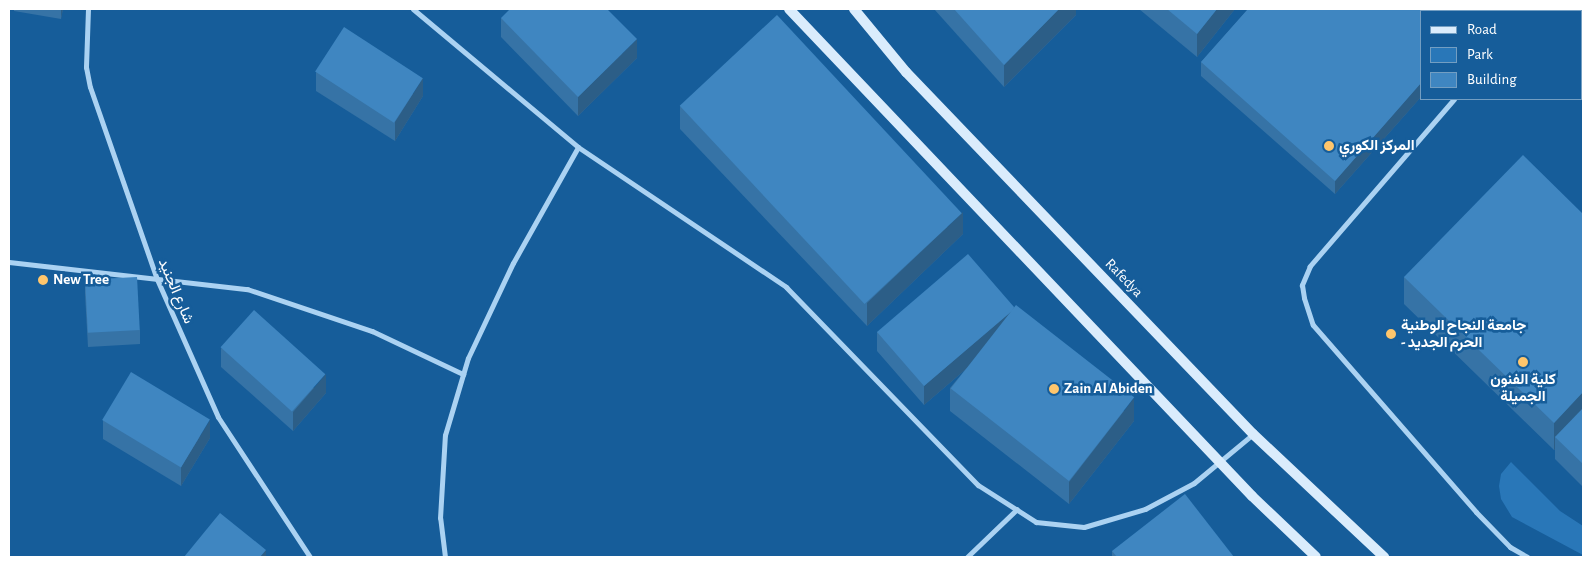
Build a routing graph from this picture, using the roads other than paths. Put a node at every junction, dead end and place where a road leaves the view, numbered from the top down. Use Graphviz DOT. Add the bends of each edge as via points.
graph roads {
  1 [pos="88,9"];
  2 [pos="413,9"];
  3 [pos="789,9"];
  4 [pos="854,9"];
  5 [pos="1453,100"];
  6 [pos="578,147"];
  7 [pos="9,262"];
  8 [pos="156,277"];
  9 [pos="463,374"];
  10 [pos="1253,434"];
  11 [pos="1220,463"];
  12 [pos="1017,509"];
  13 [pos="310,557"];
  14 [pos="446,557"];
  15 [pos="967,557"];
  16 [pos="1316,557"];
  17 [pos="1384,557"];
  18 [pos="1527,557"];
  1 -- 8 [label="street, شارع الجنيد" via="86,67 90,87"];
  2 -- 6 [label="street"];
  3 -- 11 [label="main road"];
  4 -- 10 [label="main road, Rafedya" via="906,72"];
  5 -- 18 [label="street" via="1310,266 1302,285 1304,298 1313,325 1476,512 1510,547"];
  6 -- 9 [label="street" via="513,263"];
  6 -- 12 [label="street" via="786,287 978,485"];
  7 -- 8 [label="street"];
  8 -- 9 [label="street" via="247,289 372,331"];
  8 -- 13 [label="street, شارع الجنيد" via="218,417"];
  9 -- 14 [label="street" via="445,435 440,518"];
  10 -- 11 [label="street"];
  10 -- 17 [label="main road, Rafedya"];
  11 -- 12 [label="street" via="1194,483 1145,509 1084,527 1036,522"];
  11 -- 16 [label="main road"];
  12 -- 15 [label="street"];
}
